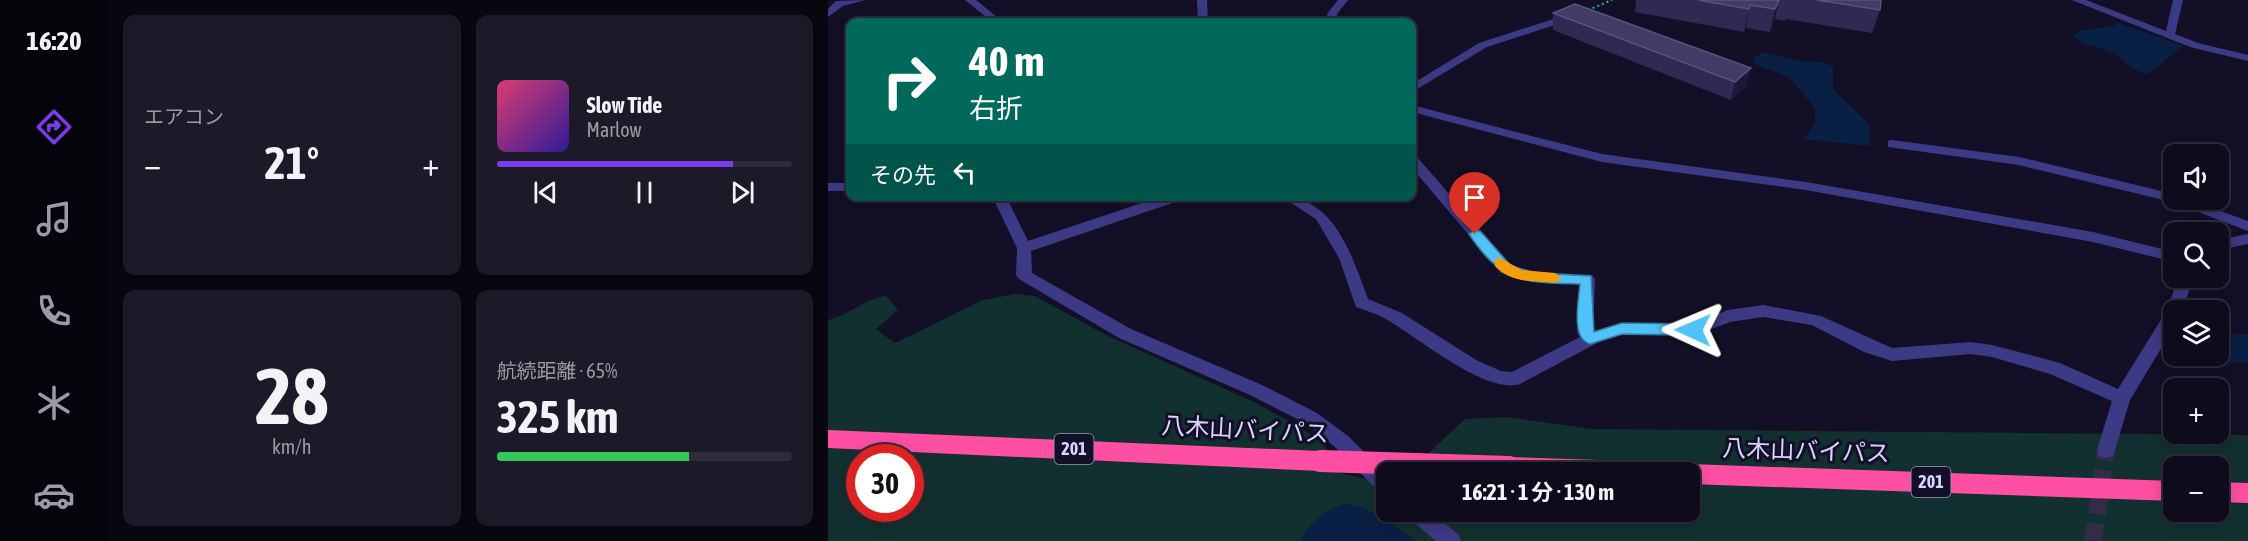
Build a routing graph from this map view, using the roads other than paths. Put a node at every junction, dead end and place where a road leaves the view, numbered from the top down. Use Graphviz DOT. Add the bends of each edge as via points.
graph roads {
  1 [pos="860,0"];
  2 [pos="970,0"];
  3 [pos="1202,0"];
  4 [pos="1343,0"];
  5 [pos="2077,0"];
  6 [pos="2178,0"];
  7 [pos="1587,11"];
  8 [pos="828,14"];
  9 [pos="993,18"];
  10 [pos="1203,18"];
  11 [pos="1332,18"];
  12 [pos="2170,35"];
  13 [pos="2248,58"];
  14 [pos="1416,87"];
  15 [pos="1416,109"];
  16 [pos="1892,144"];
  17 [pos="1416,165"];
  18 [pos="828,188"];
  19 [pos="846,188"];
  20 [pos="2163,195"];
  21 [pos="1003,201"];
  22 [pos="1164,201"];
  23 [pos="1295,201"];
  24 [pos="2206,210"];
  25 [pos="2248,225"];
  26 [pos="2248,239"];
  27 [pos="2229,243"];
  28 [pos="1024,248"];
  29 [pos="2163,253"];
  30 [pos="2163,330"];
  31 [pos="1590,339"];
  32 [pos="2122,398"];
  33 [pos="828,439"];
  34 [pos="2106,450"];
  35 [pos="1376,463"];
  36 [pos="1700,474"];
  37 [pos="1376,476"];
  38 [pos="2163,491"];
  39 [pos="2229,492"];
  40 [pos="2248,493"];
  41 [pos="1428,522"];
  42 [pos="1451,541"];
  1 -- 8 [label="street" via="840,3"];
  2 -- 9 [label="street"];
  3 -- 10 [label="street"];
  4 -- 11 [label="street"];
  5 -- 12 [label="street" via="2125,12"];
  6 -- 12 [label="street"];
  7 -- 14 [label="street" via="1483,45"];
  12 -- 13 [label="street"];
  15 -- 29 [label="street" via="1602,158 1806,186"];
  16 -- 20 [label="street" via="2019,161"];
  17 -- 31 [label="street" via="1506,269 1535,278 1587,279 1585,332"];
  18 -- 19 [label="street"];
  21 -- 28 [label="street"];
  22 -- 28 [label="street"];
  23 -- 31 [label="street" via="1321,216 1346,258 1362,303 1395,316 1482,370 1514,379"];
  24 -- 25 [label="street"];
  26 -- 27 [label="street"];
  28 -- 37 [label="street" via="1024,275 1105,323 1313,419 1342,441"];
  30 -- 32 [label="street"];
  31 -- 32 [label="street" via="1622,329 1693,330 1728,316 1763,311 1788,313 1815,320 1892,354 1971,348 1992,351 2054,368"];
  32 -- 34 [label="street"];
  33 -- 35 [label="highway, 八木山バイパス / 201, bridge"];
  36 -- 38 [label="highway, 八木山バイパス / 201"];
  39 -- 40 [label="highway"];
  41 -- 42 [label="street"];
}
